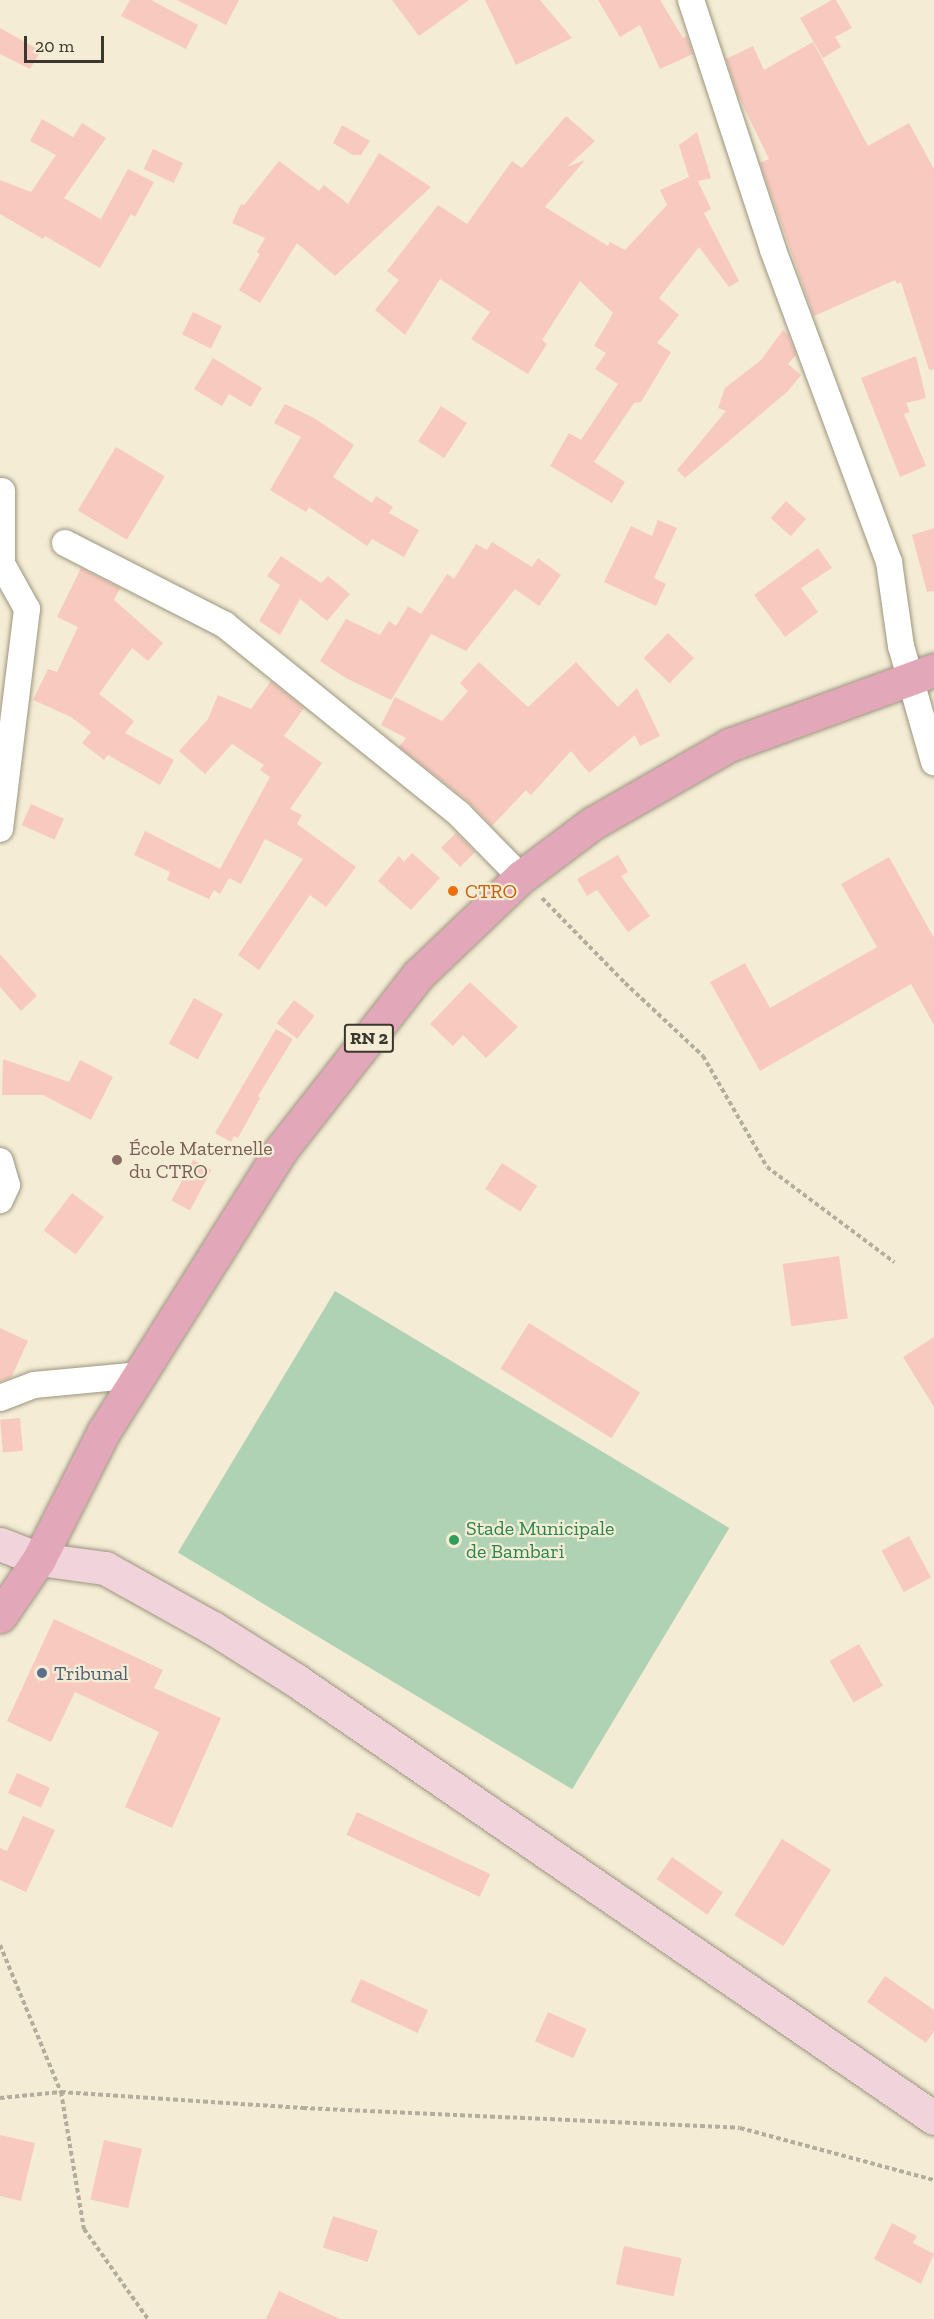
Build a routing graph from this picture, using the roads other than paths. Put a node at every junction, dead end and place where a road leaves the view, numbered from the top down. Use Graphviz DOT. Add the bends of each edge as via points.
graph roads {
  1 [pos="691,0"];
  2 [pos="2,491"];
  3 [pos="65,543"];
  4 [pos="922,673"];
  5 [pos="934,762"];
  6 [pos="0,829"];
  7 [pos="521,877"];
  8 [pos="0,1161"];
  9 [pos="0,1200"];
  10 [pos="138,1375"];
  11 [pos="0,1398"];
  12 [pos="0,1544"];
  13 [pos="39,1559"];
  14 [pos="0,1616"];
  15 [pos="934,2118"];
  1 -- 4 [label="street" via="773,250 888,562 901,646"];
  2 -- 6 [label="street" via="2,564 27,609"];
  3 -- 7 [label="street" via="225,625 459,814"];
  4 -- 5 [label="street"];
  4 -- 7 [label="main road, RN 2" via="729,745 593,823"];
  7 -- 10 [label="main road, RN 2" via="419,974 280,1151"];
  8 -- 9 [label="street" via="7,1185"];
  10 -- 11 [label="street" via="34,1385"];
  10 -- 13 [label="main road, RN 2" via="104,1431"];
  12 -- 13 [label="street"];
  13 -- 14 [label="main road, RN 2"];
  13 -- 15 [label="street" via="105,1568 213,1628 294,1679"];
}
